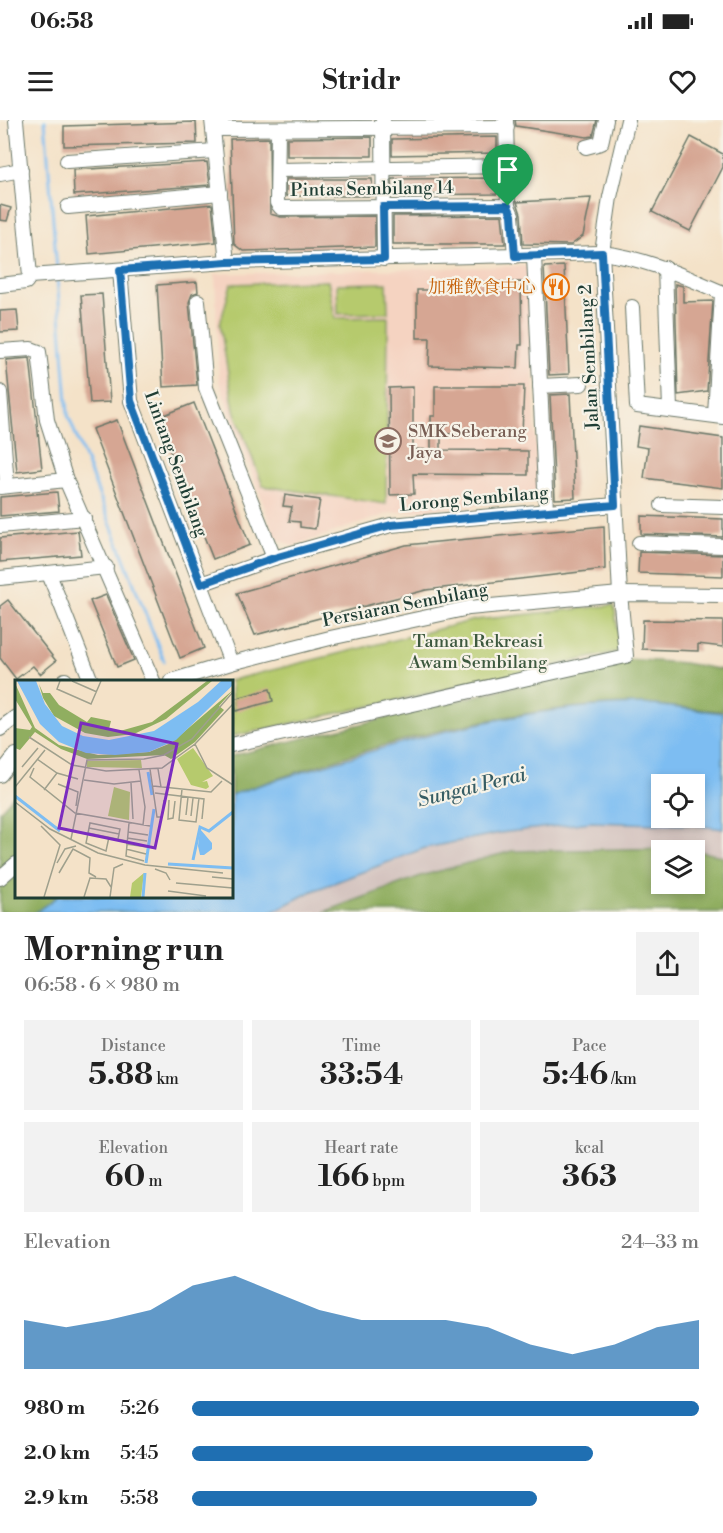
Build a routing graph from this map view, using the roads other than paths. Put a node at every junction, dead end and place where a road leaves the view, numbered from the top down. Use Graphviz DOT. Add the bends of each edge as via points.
graph roads {
  1 [pos="15,120"];
  2 [pos="606,120"];
  3 [pos="628,120"];
  4 [pos="304,124"];
  5 [pos="343,124"];
  6 [pos="383,124"];
  7 [pos="506,124"];
  8 [pos="212,125"];
  9 [pos="268,126"];
  10 [pos="586,147"];
  11 [pos="215,151"];
  12 [pos="67,161"];
  13 [pos="507,166"];
  14 [pos="383,167"];
  15 [pos="21,170"];
  16 [pos="278,170"];
  17 [pos="0,174"];
  18 [pos="219,193"];
  19 [pos="508,206"];
  20 [pos="68,207"];
  21 [pos="383,207"];
  22 [pos="602,253"];
  23 [pos="515,256"];
  24 [pos="534,256"];
  25 [pos="384,259"];
  26 [pos="227,262"];
  27 [pos="665,268"];
  28 [pos="120,270"];
  29 [pos="30,276"];
  30 [pos="0,285"];
  31 [pos="723,293"];
  32 [pos="198,301"];
  33 [pos="632,307"];
  34 [pos="0,351"];
  35 [pos="581,384"];
  36 [pos="540,386"];
  37 [pos="0,392"];
  38 [pos="670,409"];
  39 [pos="719,416"];
  40 [pos="66,480"];
  41 [pos="3,486"];
  42 [pos="615,505"];
  43 [pos="662,505"];
  44 [pos="723,507"];
  45 [pos="546,510"];
  46 [pos="84,518"];
  47 [pos="0,526"];
  48 [pos="639,543"];
  49 [pos="723,546"];
  50 [pos="274,558"];
  51 [pos="106,567"];
  52 [pos="49,574"];
  53 [pos="0,578"];
  54 [pos="201,584"];
  55 [pos="620,594"];
  56 [pos="723,595"];
  57 [pos="231,663"];
  58 [pos="207,676"];
  59 [pos="91,680"];
  60 [pos="153,680"];
  61 [pos="178,680"];
  62 [pos="15,718"];
  63 [pos="0,729"];
  64 [pos="232,745"];
  65 [pos="15,756"];
  66 [pos="0,775"];
  67 [pos="15,865"];
  68 [pos="0,878"];
  1 -- 15 [label="street"];
  2 -- 10 [label="street" via="601,143"];
  3 -- 22 [label="street, Jalan Sembilang 2" via="610,196"];
  4 -- 5 [label="street"];
  4 -- 9 [label="street"];
  5 -- 6 [label="street"];
  6 -- 7 [label="street"];
  6 -- 14 [label="street"];
  7 -- 13 [label="street"];
  8 -- 9 [label="street"];
  8 -- 11 [label="street"];
  9 -- 16 [label="street, Pintas Sembilang 14"];
  11 -- 12 [label="street"];
  11 -- 18 [label="street"];
  13 -- 14 [label="street"];
  13 -- 19 [label="street"];
  14 -- 16 [label="street"];
  14 -- 21 [label="street"];
  15 -- 17 [label="street"];
  15 -- 29 [label="street"];
  16 -- 21 [label="street, Pintas Sembilang 14" via="277,204 281,208"];
  18 -- 20 [label="street"];
  18 -- 26 [label="street"];
  19 -- 21 [label="street, Pintas Sembilang 14"];
  19 -- 23 [label="street"];
  21 -- 25 [label="street"];
  22 -- 24 [label="street"];
  22 -- 27 [label="street" via="628,256"];
  22 -- 42 [label="street, Jalan Sembilang 2"];
  23 -- 24 [label="street"];
  23 -- 25 [label="street"];
  24 -- 36 [label="street"];
  25 -- 26 [label="street"];
  26 -- 28 [label="street"];
  27 -- 31 [label="street"];
  27 -- 38 [label="street"];
  28 -- 29 [label="street"];
  28 -- 54 [label="street, Lintang Sembilang" via="131,401"];
  29 -- 30 [label="street" via="26,282"];
  31 -- 39 [label="street"];
  32 -- 50 [label="street" via="206,388"];
  33 -- 38 [label="street" via="637,406"];
  34 -- 40 [label="street" via="39,352 47,420"];
  35 -- 36 [label="street"];
  36 -- 45 [label="street"];
  37 -- 41 [label="street"];
  38 -- 39 [label="street"];
  40 -- 41 [label="street"];
  40 -- 46 [label="street"];
  42 -- 45 [label="street, Lorong Sembilang"];
  42 -- 55 [label="street, Jalan Sembilang 2"];
  43 -- 44 [label="street"];
  45 -- 50 [label="street, Lorong Sembilang" via="391,525"];
  46 -- 47 [label="street"];
  46 -- 51 [label="street"];
  48 -- 49 [label="street"];
  50 -- 54 [label="street, Lorong Sembilang"];
  51 -- 52 [label="street"];
  51 -- 60 [label="street"];
  52 -- 53 [label="street"];
  52 -- 59 [label="street"];
  54 -- 57 [label="street, Lintang Sembilang"];
  55 -- 56 [label="street, Persiaran Sembilang"];
  55 -- 57 [label="street, Persiaran Sembilang" via="469,608"];
  55 -- 64 [label="street, Jalan Sembilang 2" via="626,656"];
  57 -- 58 [label="street, Persiaran Sembilang"];
  58 -- 61 [label="street, Persiaran Sembilang"];
  62 -- 63 [label="street"];
  65 -- 66 [label="street"];
  67 -- 68 [label="street"];
}
